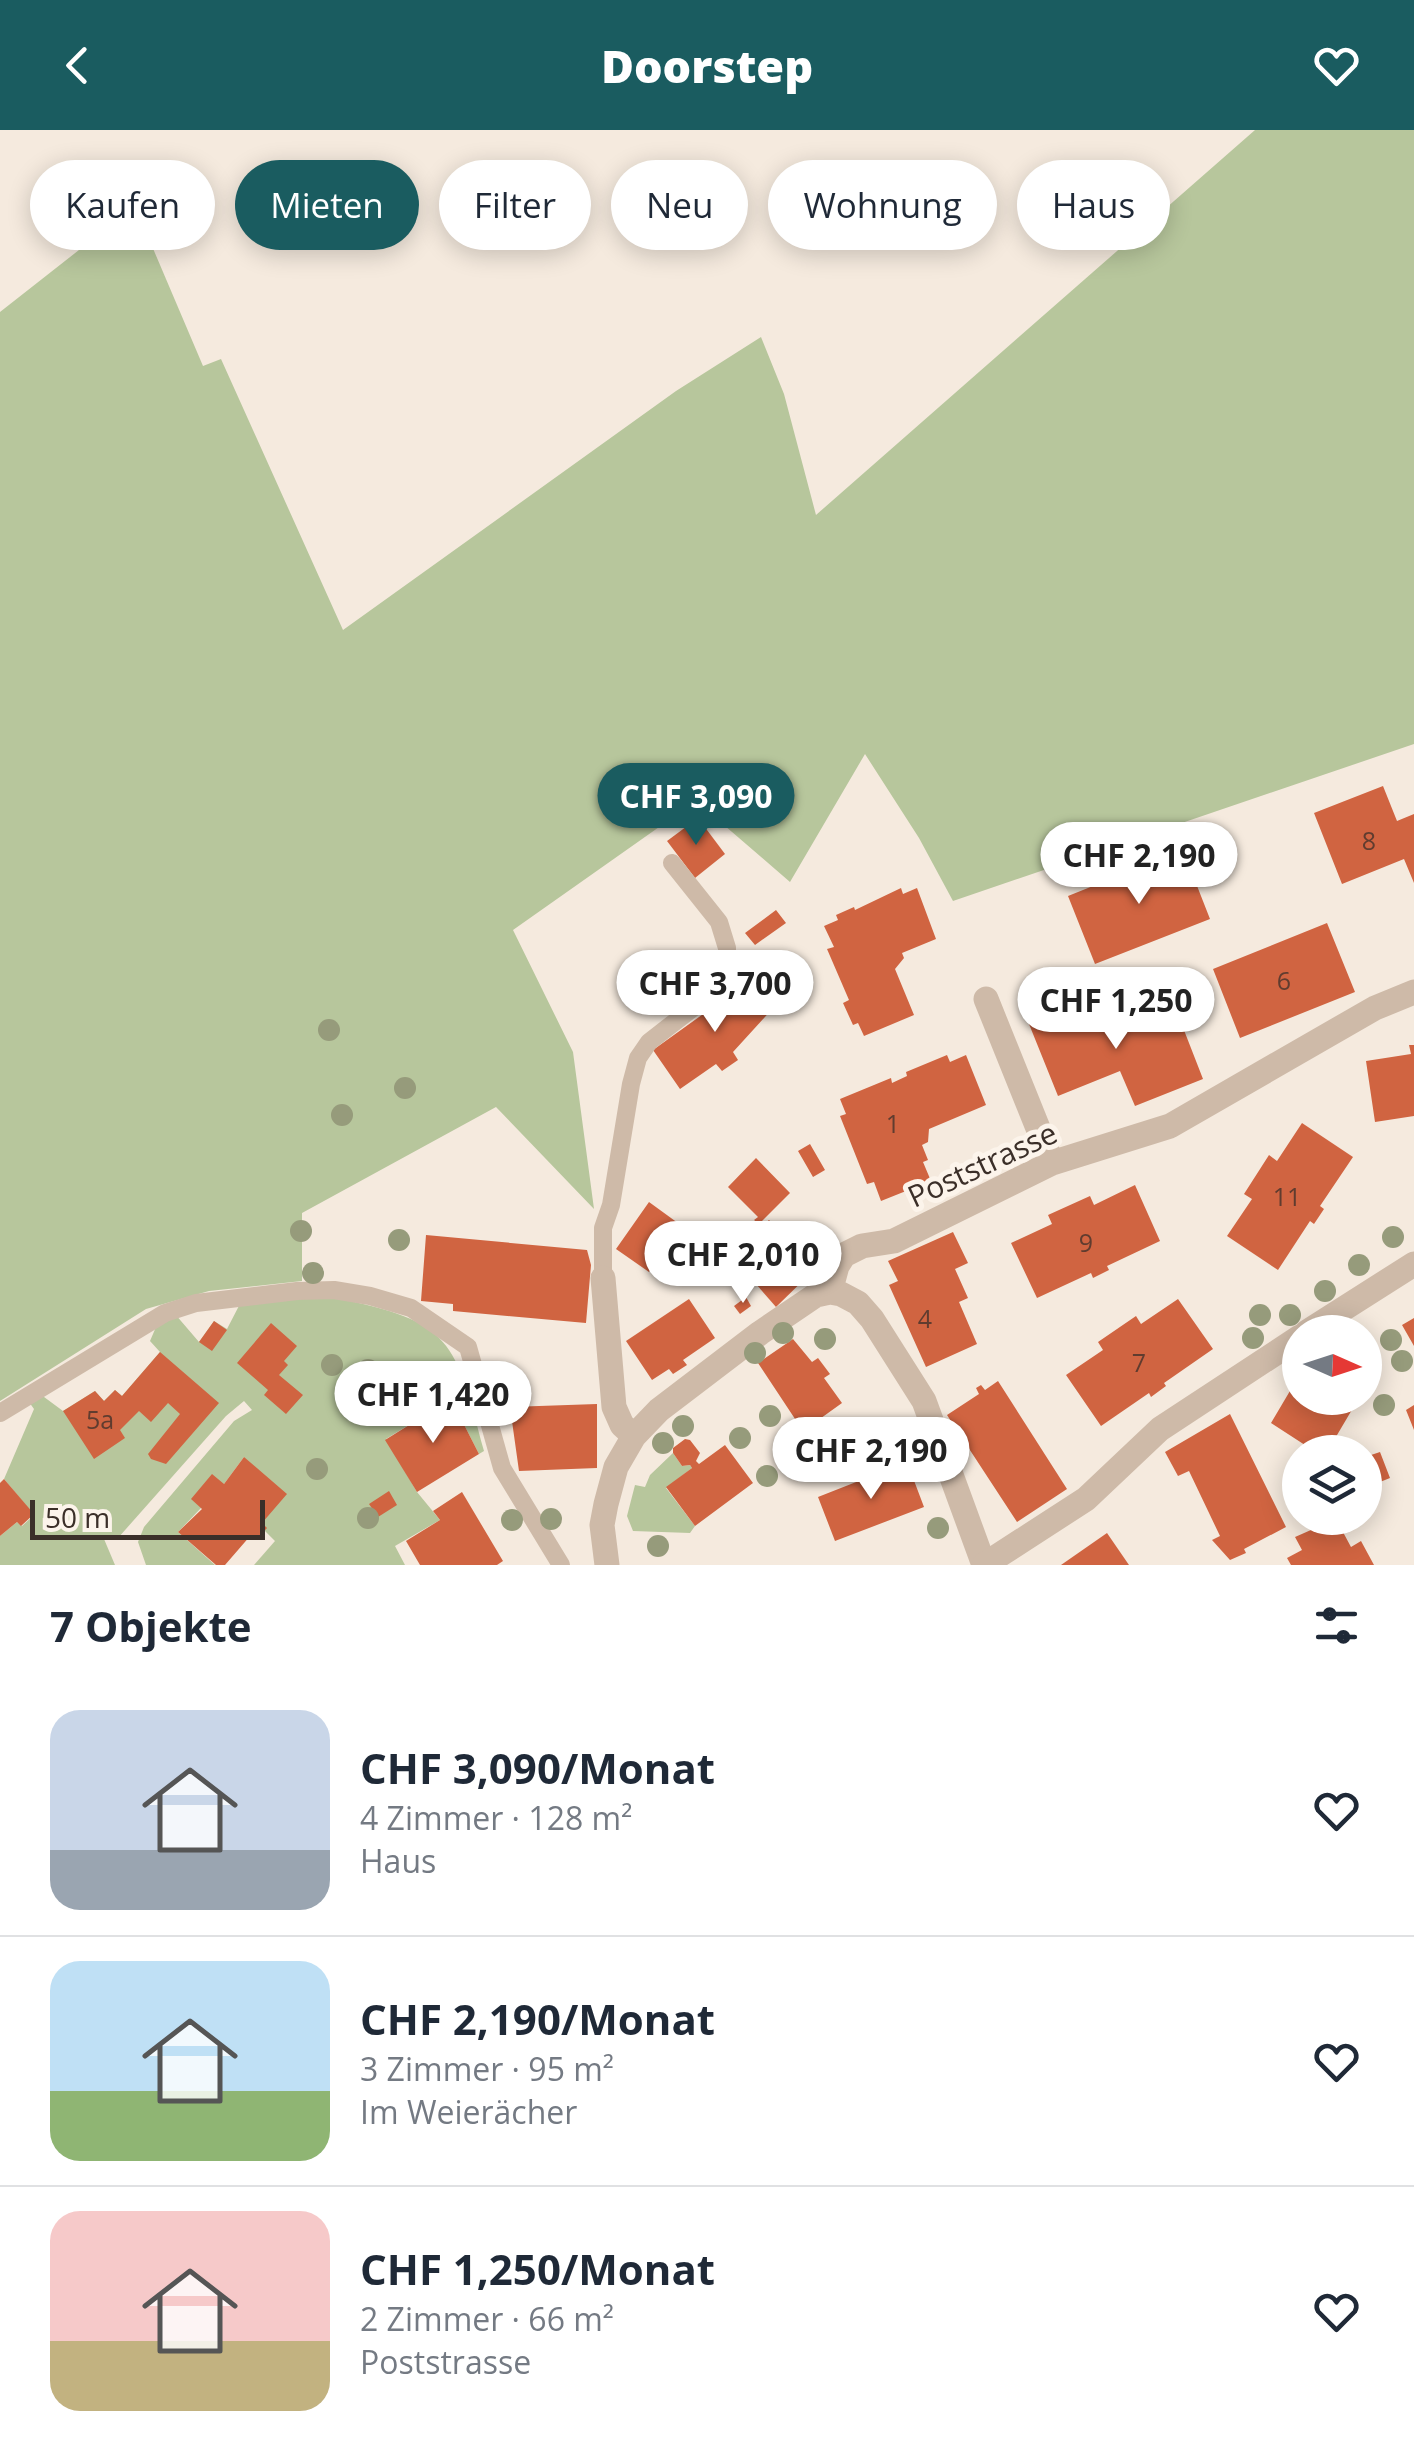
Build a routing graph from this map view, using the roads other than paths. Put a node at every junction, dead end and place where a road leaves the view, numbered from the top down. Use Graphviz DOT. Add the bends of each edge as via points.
graph roads {
  1 [pos="672,863"];
  2 [pos="1414,992"];
  3 [pos="986,999"];
  4 [pos="1052,1162"];
  5 [pos="1414,1264"];
  6 [pos="603,1278"];
  7 [pos="830,1292"];
  8 [pos="1334,1315"];
  9 [pos="1282,1349"];
  10 [pos="0,1413"];
  11 [pos="634,1436"];
  12 [pos="561,1565"];
  13 [pos="607,1565"];
  14 [pos="984,1565"];
  1 -- 6 [label="lane" via="719,922 727,970 638,1058 603,1228"];
  2 -- 4 [label="street, Poststrasse" via="1170,1126"];
  3 -- 4 [label="street"];
  4 -- 7 [label="street, Poststrasse" via="894,1241 844,1255"];
  5 -- 8 [label="street"];
  6 -- 11 [label="street" via="614,1407"];
  7 -- 11 [label="street" via="760,1333"];
  7 -- 14 [label="street" via="858,1303 872,1319 924,1401"];
  9 -- 14 [label="street" via="1160,1429 1086,1499"];
  10 -- 12 [label="lane" via="180,1308 298,1290 370,1296 411,1308 468,1346 502,1468"];
  11 -- 13 [label="street" via="606,1504"];
}
